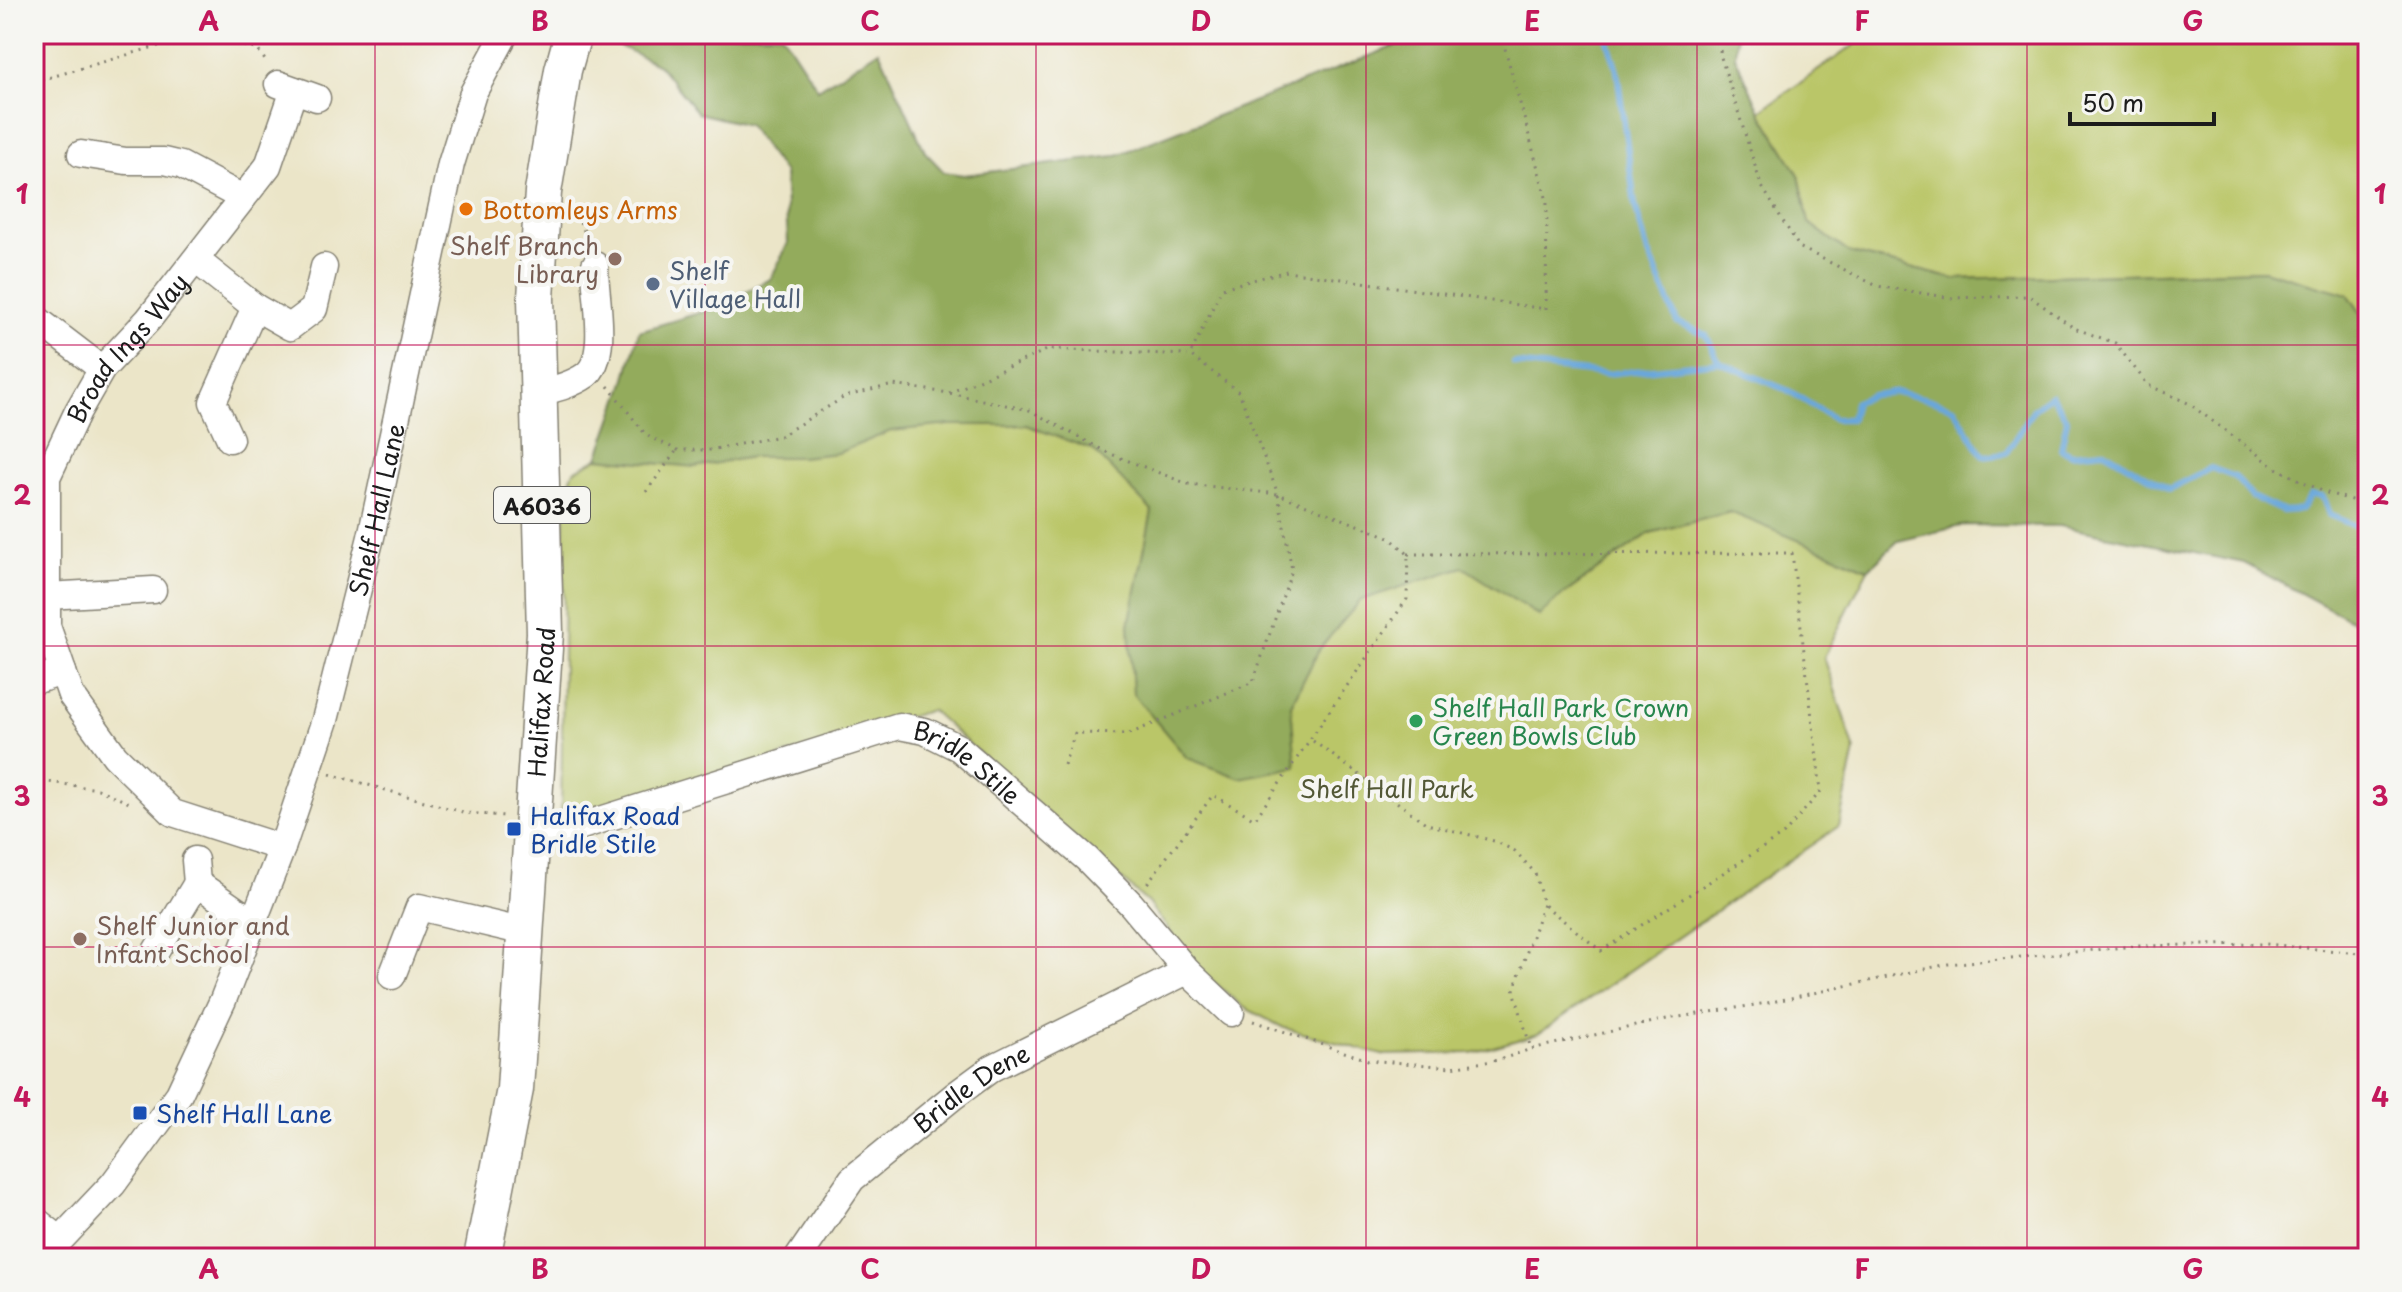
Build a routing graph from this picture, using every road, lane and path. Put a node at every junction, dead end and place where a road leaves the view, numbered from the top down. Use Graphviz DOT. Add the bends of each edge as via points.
graph roads {
  1 [pos="199,34"];
  2 [pos="206,34"];
  3 [pos="505,34"];
  4 [pos="573,34"];
  5 [pos="1501,34"];
  6 [pos="1721,34"];
  7 [pos="34,82"];
  8 [pos="296,91"];
  9 [pos="81,154"];
  10 [pos="544,183"];
  11 [pos="241,197"];
  12 [pos="196,260"];
  13 [pos="595,265"];
  14 [pos="324,267"];
  15 [pos="255,307"];
  16 [pos="34,317"];
  17 [pos="1190,355"];
  18 [pos="102,369"];
  19 [pos="588,374"];
  20 [pos="539,393"];
  21 [pos="949,393"];
  22 [pos="230,439"];
  23 [pos="677,450"];
  24 [pos="646,492"];
  25 [pos="40,494"];
  26 [pos="1278,494"];
  27 [pos="2368,505"];
  28 [pos="1408,554"];
  29 [pos="153,590"];
  30 [pos="47,596"];
  31 [pos="63,672"];
  32 [pos="34,681"];
  33 [pos="1311,740"];
  34 [pos="1064,765"];
  35 [pos="309,767"];
  36 [pos="34,780"];
  37 [pos="135,806"];
  38 [pos="532,827"];
  39 [pos="282,848"];
  40 [pos="1131,904"];
  41 [pos="1543,904"];
  42 [pos="253,922"];
  43 [pos="525,932"];
  44 [pos="156,951"];
  45 [pos="2368,954"];
  46 [pos="1187,971"];
  47 [pos="392,976"];
  48 [pos="1231,1013"];
  49 [pos="1531,1049"];
  50 [pos="34,1219"];
  51 [pos="51,1249"];
  52 [pos="482,1258"];
  53 [pos="798,1258"];
  1 -- 7 [label="path"];
  2 -- 8 [label="path" via="258,50"];
  3 -- 35 [label="street, Shelf Hall Lane" via="473,93 451,164 371,537"];
  4 -- 10 [label="highway, A6036"];
  5 -- 17 [label="path" via="1547,201 1546,309 1287,271 1222,288"];
  6 -- 27 [label="path" via="1720,54 1761,185 1799,247 1877,286 1952,298 2029,296 2074,328 2115,343 2148,385 2188,403 2276,468 2324,492"];
  8 -- 11 [label="street, Broad Ings Way" via="268,166"];
  9 -- 11 [label="street" via="181,165"];
  10 -- 13 [label="path" via="563,188 588,237"];
  10 -- 20 [label="highway, Halifax Road / A6036" via="536,298"];
  11 -- 12 [label="street, Broad Ings Way"];
  12 -- 15 [label="street"];
  12 -- 18 [label="street, Broad Ings Way"];
  13 -- 19 [label="street" via="600,334"];
  14 -- 15 [label="street" via="314,309 290,327"];
  15 -- 22 [label="street" via="213,402"];
  16 -- 18 [label="street"];
  17 -- 21 [label="path" via="1049,349"];
  17 -- 26 [label="path" via="1239,392"];
  18 -- 25 [label="street, Broad Ings Way"];
  19 -- 20 [label="street"];
  19 -- 23 [label="path" via="608,387 646,435"];
  20 -- 38 [label="highway, Halifax Road / A6036" via="545,633"];
  21 -- 23 [label="path" via="893,385 846,396 780,436 710,450"];
  21 -- 26 [label="path" via="1029,410 1108,453 1188,484"];
  23 -- 24 [label="path"];
  25 -- 30 [label="street, Broad Ings Way"];
  26 -- 28 [label="path" via="1389,537"];
  26 -- 34 [label="path" via="1292,570 1253,682 1129,734 1075,733"];
  28 -- 33 [label="path" via="1407,599"];
  28 -- 41 [label="path" via="1792,553 1821,791 1784,834 1601,951"];
  29 -- 30 [label="street"];
  30 -- 31 [label="street, Broad Ings Way" via="47,626"];
  31 -- 32 [label="street"];
  31 -- 39 [label="street, Broad Ings Way" via="71,695 115,756 173,813"];
  33 -- 40 [label="path" via="1255,819 1213,795"];
  33 -- 41 [label="path" via="1427,824 1515,851 1535,873"];
  35 -- 38 [label="path"];
  35 -- 39 [label="street, Shelf Hall Lane"];
  36 -- 37 [label="path" via="98,789"];
  38 -- 40 [label="street, Bridle Stile" via="575,828 899,726 925,731 959,748"];
  38 -- 43 [label="highway, Halifax Road / A6036"];
  39 -- 42 [label="street, Shelf Hall Lane"];
  40 -- 46 [label="street, Bridle Stile"];
  41 -- 49 [label="path" via="1514,990"];
  42 -- 44 [label="street" via="196,872"];
  42 -- 51 [label="street, Shelf Hall Lane" via="179,1094 113,1184"];
  43 -- 47 [label="street" via="419,907"];
  43 -- 52 [label="highway, Halifax Road / A6036" via="515,1089"];
  45 -- 49 [label="path" via="2266,944 2136,946 1948,964"];
  46 -- 48 [label="street, Bridle Stile"];
  46 -- 53 [label="street, Bridle Dene" via="992,1068 954,1096 852,1179"];
  48 -- 49 [label="path" via="1368,1060 1451,1067"];
  50 -- 51 [label="street"];
}
